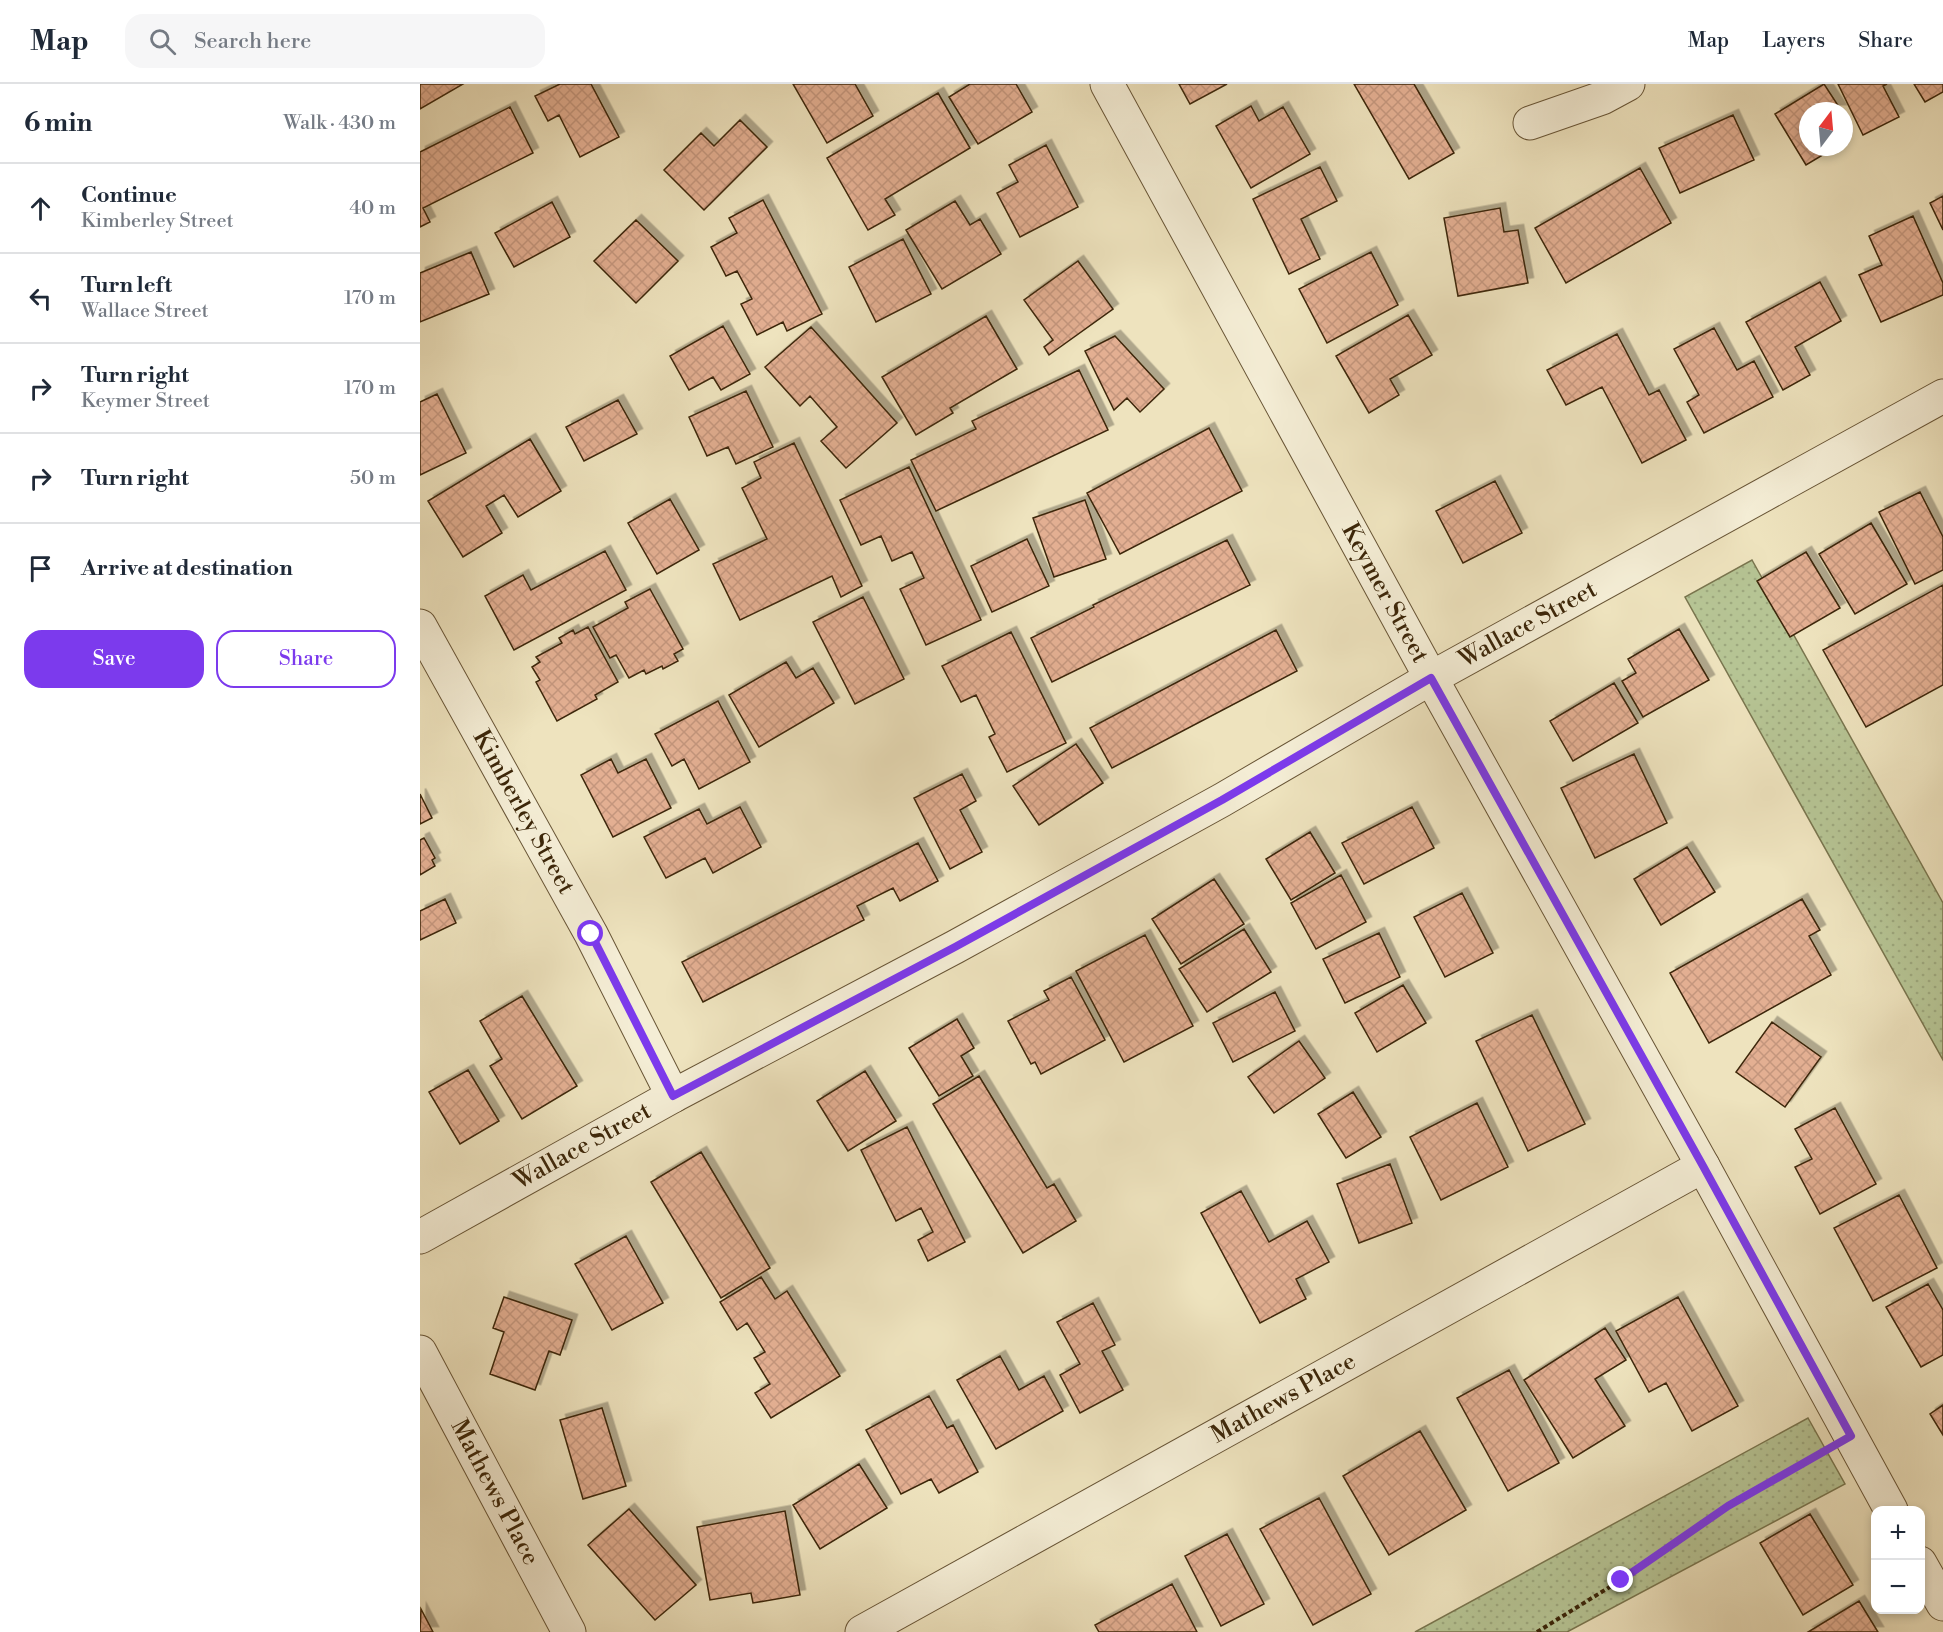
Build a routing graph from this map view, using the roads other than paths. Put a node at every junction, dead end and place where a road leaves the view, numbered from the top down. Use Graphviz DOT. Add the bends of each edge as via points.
graph roads {
  1 [pos="1107,84"];
  2 [pos="1628,84"];
  3 [pos="1530,123"];
  4 [pos="1943,396"];
  5 [pos="420,626"];
  6 [pos="1431,678"];
  7 [pos="673,1096"];
  8 [pos="1703,1166"];
  9 [pos="420,1237"];
  10 [pos="420,1352"];
  11 [pos="1889,1506"];
  12 [pos="1925,1572"];
  13 [pos="1943,1604"];
  14 [pos="569,1632"];
  15 [pos="862,1632"];
  1 -- 6 [label="street, Keymer Street"];
  2 -- 3 [label="street" via="1602,98"];
  4 -- 6 [label="street, Wallace Street"];
  5 -- 7 [label="street, Kimberley Street" via="591,934"];
  6 -- 7 [label="street, Wallace Street" via="1222,800"];
  6 -- 8 [label="street, Keymer Street"];
  7 -- 9 [label="street, Wallace Street"];
  8 -- 11 [label="street, Keymer Street"];
  8 -- 15 [label="street, Mathews Place"];
  10 -- 14 [label="street, Mathews Place"];
  12 -- 13 [label="street"];
}
